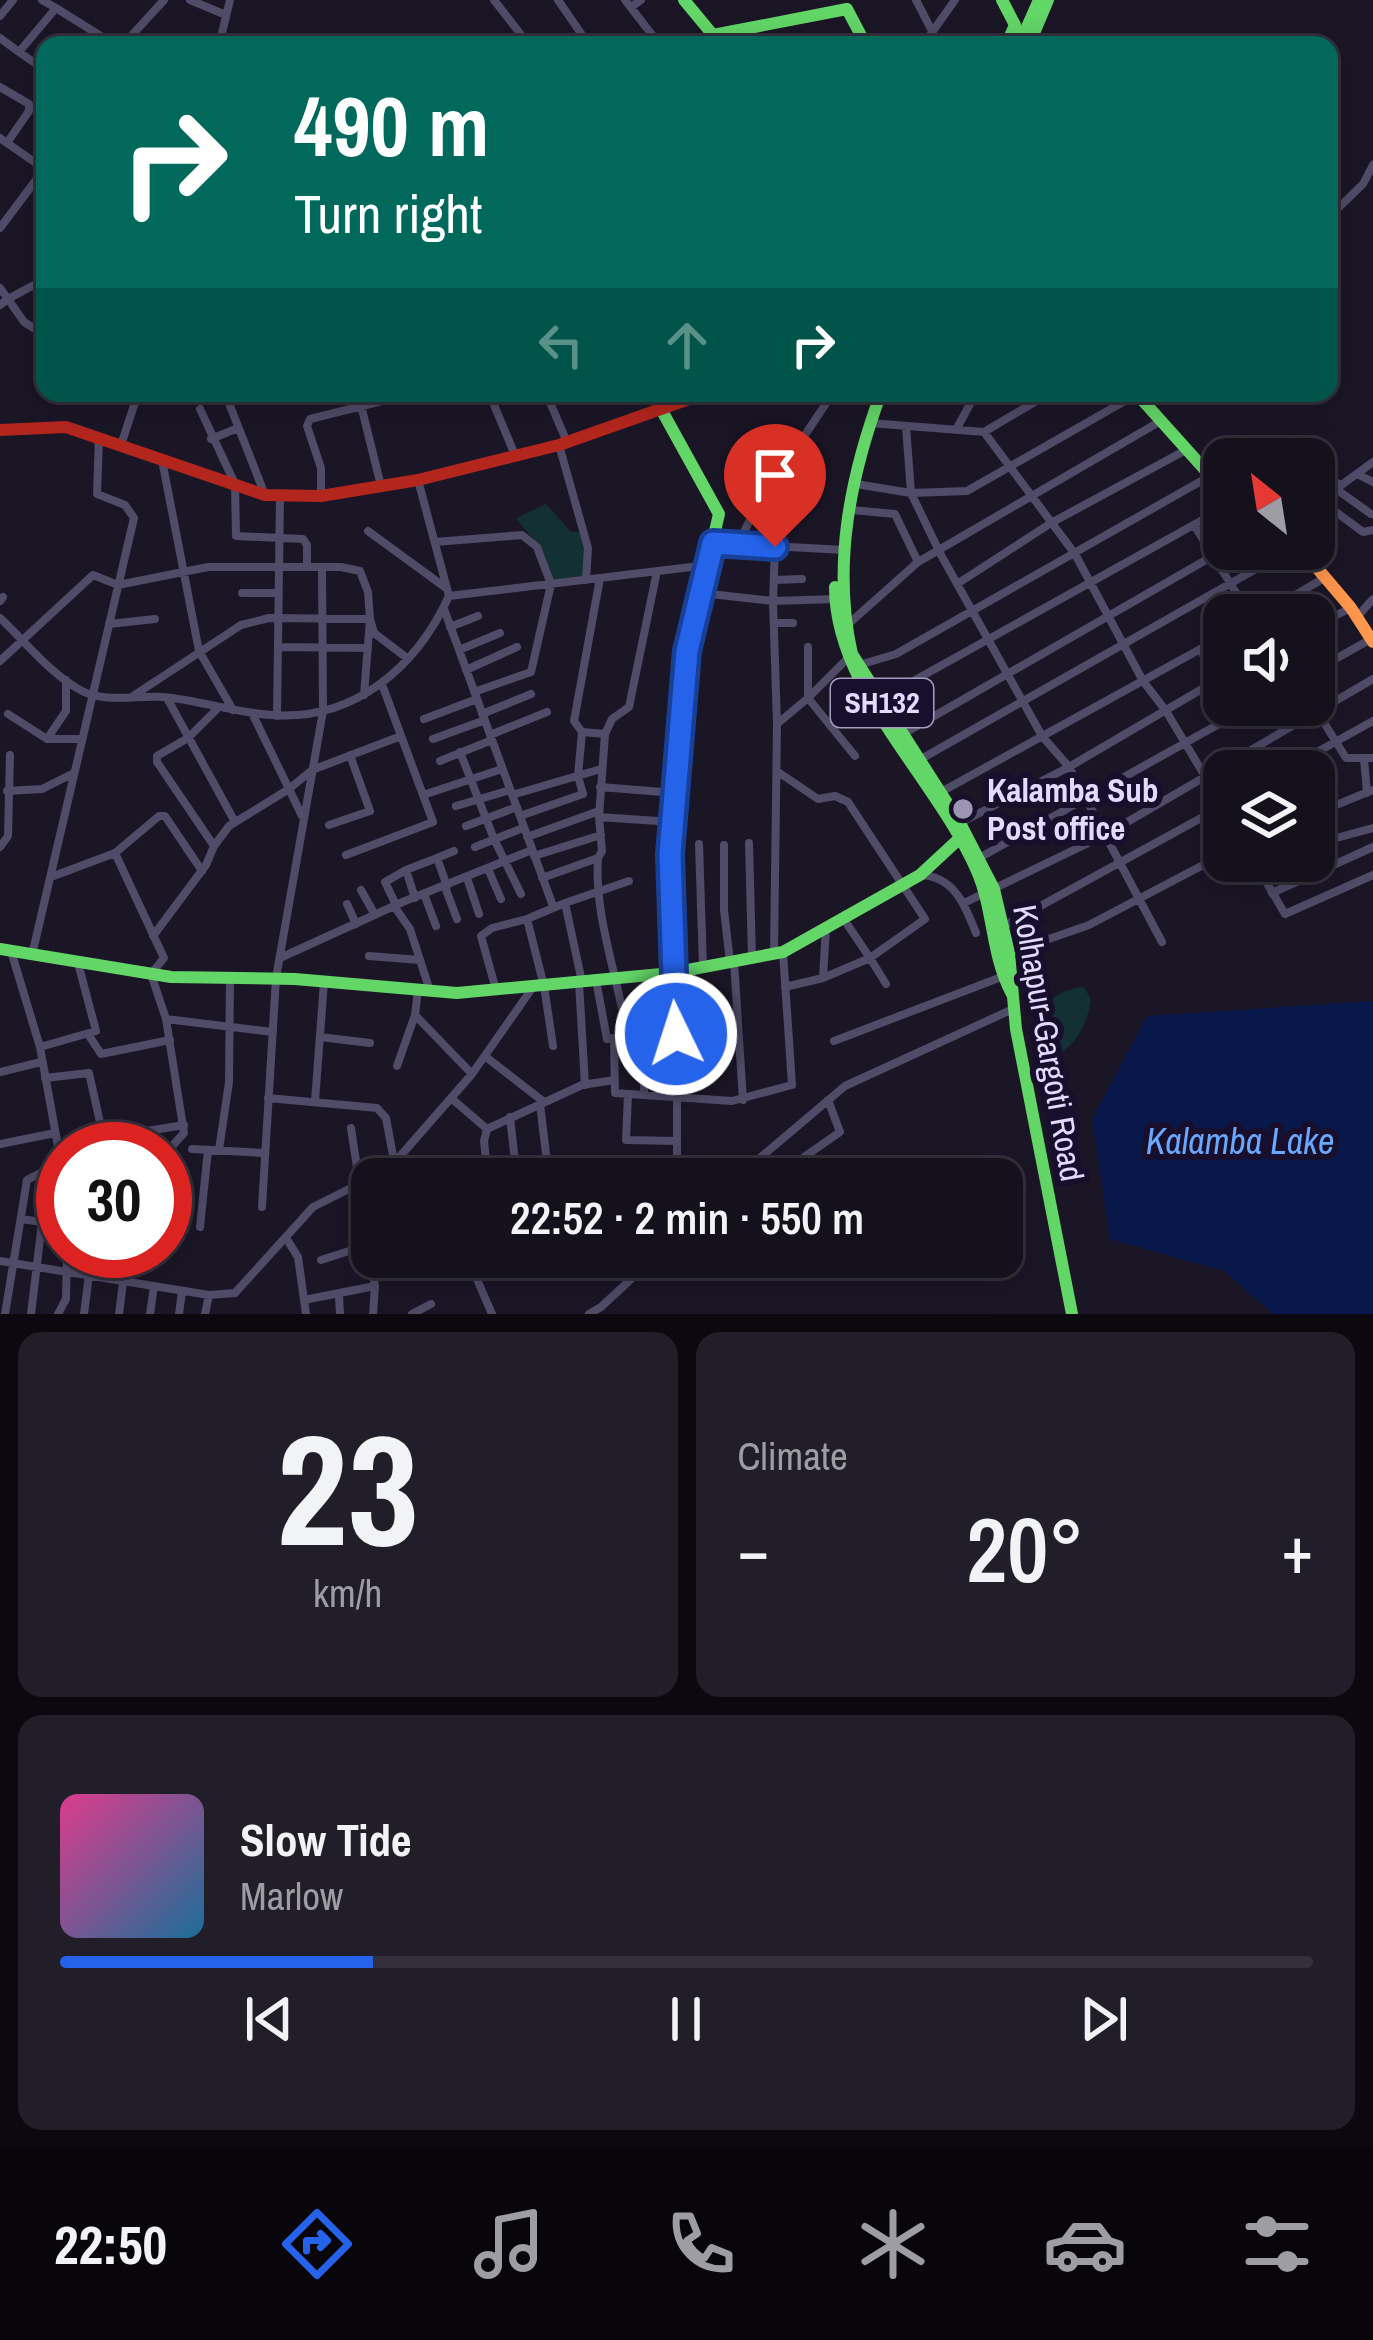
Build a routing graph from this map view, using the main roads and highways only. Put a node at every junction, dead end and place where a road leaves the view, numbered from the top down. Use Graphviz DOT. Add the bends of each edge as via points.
graph roads {
  1 [pos="684,0"];
  2 [pos="1001,0"];
  3 [pos="1039,0"];
  4 [pos="1048,0"];
  5 [pos="861,36"];
  6 [pos="1023,36"];
  7 [pos="1025,36"];
  8 [pos="1025,36"];
  9 [pos="681,402"];
  10 [pos="873,402"];
  11 [pos="875,402"];
  12 [pos="1147,402"];
  13 [pos="661,409"];
  14 [pos="0,430"];
  15 [pos="1203,468"];
  16 [pos="842,550"];
  17 [pos="1317,570"];
  18 [pos="838,599"];
  19 [pos="1372,640"];
  20 [pos="852,659"];
  21 [pos="960,831"];
  22 [pos="990,891"];
  23 [pos="5,950"];
  24 [pos="672,973"];
  25 [pos="1007,975"];
  26 [pos="1072,1314"];
  1 -- 5 [label="main road" via="713,35 847,9"];
  2 -- 6 [label="main road"];
  3 -- 7 [label="main road"];
  4 -- 8 [label="main road"];
  9 -- 13 [label="main road"];
  10 -- 16 [label="main road" via="851,467"];
  11 -- 16 [label="main road"];
  12 -- 15 [label="main road"];
  13 -- 14 [label="main road" via="563,444 321,496 273,496 58,426"];
  13 -- 24 [label="main road" via="718,514 687,651 672,822"];
  16 -- 18 [label="main road"];
  17 -- 19 [label="main road"];
  18 -- 20 [label="main road, Kolhapur-Gargoti Road / SH132"];
  18 -- 20 [label="main road" via="836,629"];
  20 -- 21 [label="main road"];
  20 -- 21 [label="main road, Kolhapur-Gargoti Road / SH132"];
  21 -- 22 [label="main road"];
  21 -- 22 [label="main road, Kolhapur-Gargoti Road / SH132"];
  21 -- 24 [label="main road" via="920,875 778,952"];
  22 -- 25 [label="main road"];
  22 -- 25 [label="main road, Kolhapur-Gargoti Road / SH132" via="1004,926"];
  23 -- 24 [label="main road" via="151,974 424,990"];
  25 -- 26 [label="main road, Kolhapur-Gargoti Road"];
}
